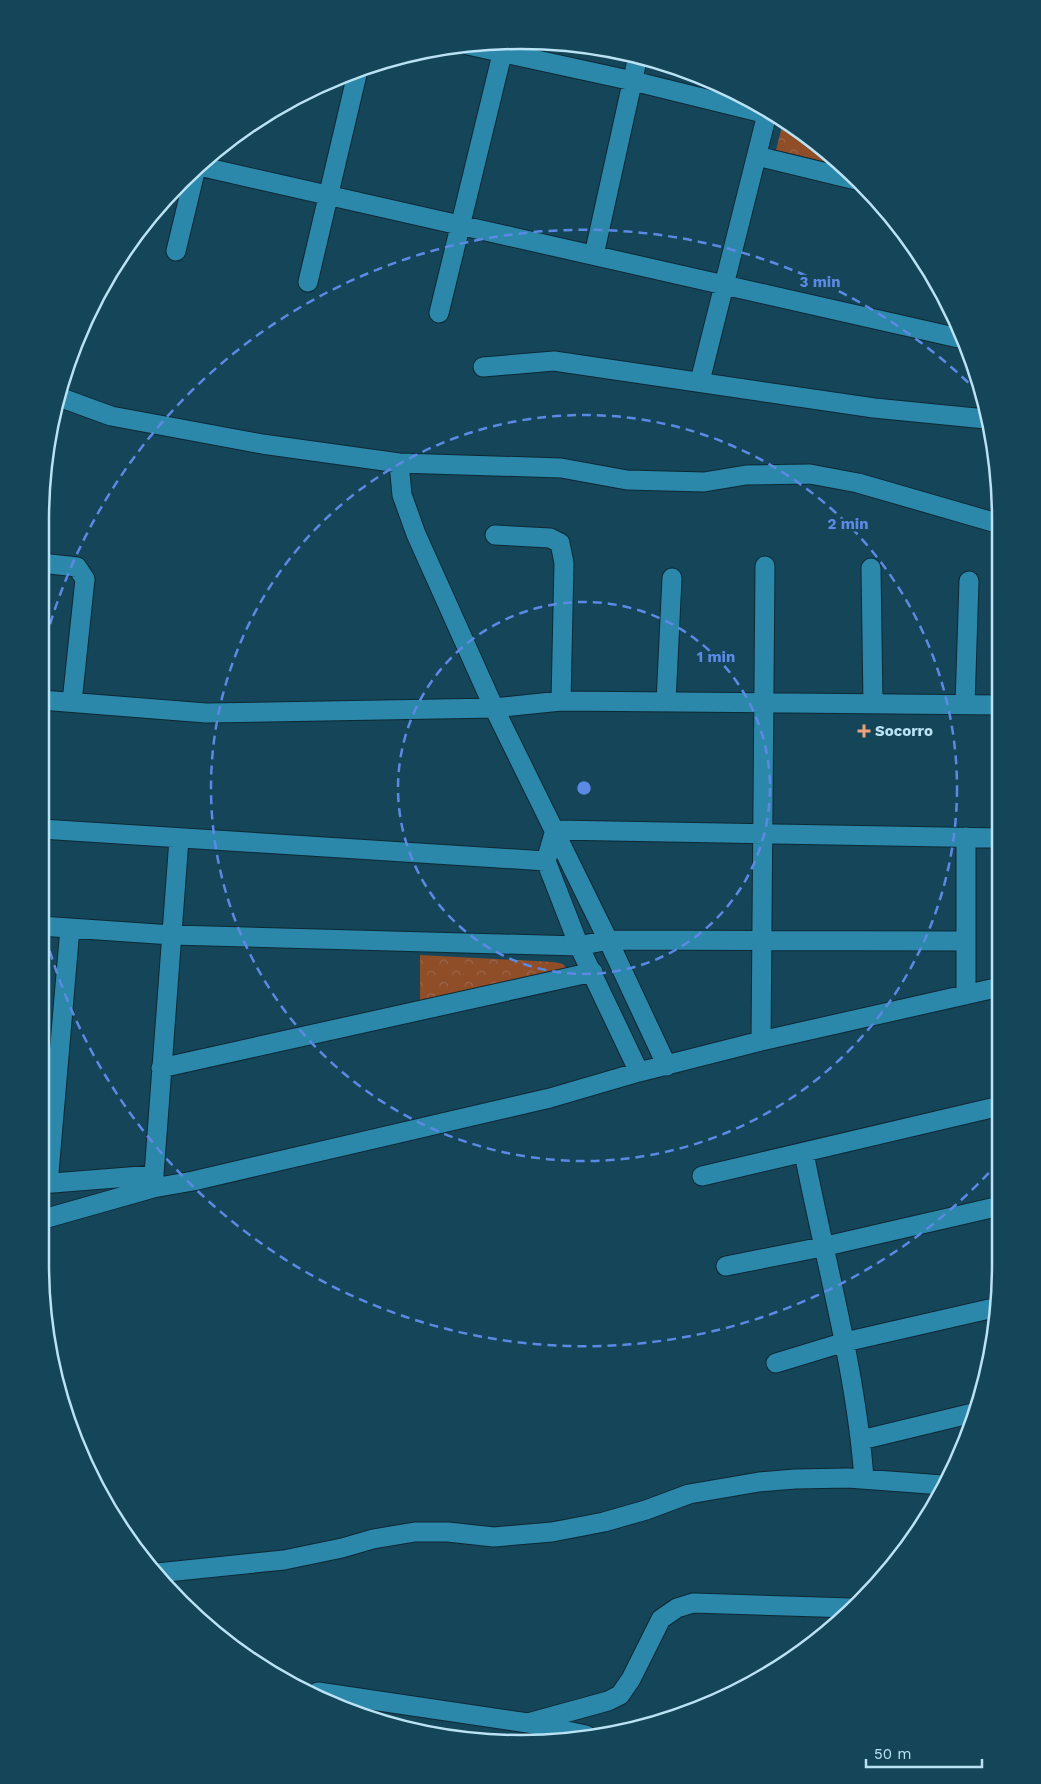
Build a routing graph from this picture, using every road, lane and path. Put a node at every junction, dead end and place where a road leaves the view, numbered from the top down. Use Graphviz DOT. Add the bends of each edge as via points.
graph roads {
  1 [pos="513,49"];
  2 [pos="503,50"];
  3 [pos="637,63"];
  4 [pos="356,79"];
  5 [pos="633,81"];
  6 [pos="748,108"];
  7 [pos="766,118"];
  8 [pos="757,156"];
  9 [pos="207,168"];
  10 [pos="842,176"];
  11 [pos="193,182"];
  12 [pos="328,195"];
  13 [pos="460,225"];
  14 [pos="176,251"];
  15 [pos="594,255"];
  16 [pos="308,282"];
  17 [pos="726,285"];
  18 [pos="439,313"];
  19 [pos="954,336"];
  20 [pos="483,367"];
  21 [pos="700,382"];
  22 [pos="65,399"];
  23 [pos="981,418"];
  24 [pos="399,464"];
  25 [pos="992,522"];
  26 [pos="495,535"];
  27 [pos="49,564"];
  28 [pos="766,566"];
  29 [pos="871,568"];
  30 [pos="672,578"];
  31 [pos="969,580"];
  32 [pos="49,701"];
  33 [pos="561,701"];
  34 [pos="72,702"];
  35 [pos="666,702"];
  36 [pos="766,703"];
  37 [pos="873,704"];
  38 [pos="965,705"];
  39 [pos="992,705"];
  40 [pos="494,708"];
  41 [pos="49,830"];
  42 [pos="555,830"];
  43 [pos="763,832"];
  44 [pos="966,837"];
  45 [pos="992,838"];
  46 [pos="179,839"];
  47 [pos="546,861"];
  48 [pos="49,927"];
  49 [pos="70,928"];
  50 [pos="172,935"];
  51 [pos="608,940"];
  52 [pos="761,940"];
  53 [pos="966,941"];
  54 [pos="579,946"];
  55 [pos="593,972"];
  56 [pos="992,989"];
  57 [pos="966,995"];
  58 [pos="761,1041"];
  59 [pos="667,1066"];
  60 [pos="161,1068"];
  61 [pos="639,1072"];
  62 [pos="992,1108"];
  63 [pos="49,1135"];
  64 [pos="804,1153"];
  65 [pos="702,1176"];
  66 [pos="153,1181"];
  67 [pos="49,1184"];
  68 [pos="992,1208"];
  69 [pos="49,1217"];
  70 [pos="822,1247"];
  71 [pos="726,1266"];
  72 [pos="990,1309"];
  73 [pos="845,1342"];
  74 [pos="776,1363"];
  75 [pos="967,1414"];
  76 [pos="861,1440"];
  77 [pos="864,1478"];
  78 [pos="937,1484"];
  79 [pos="164,1572"];
  80 [pos="843,1608"];
  81 [pos="327,1693"];
  82 [pos="528,1724"];
  83 [pos="571,1732"];
  1 -- 5 [label="street"];
  2 -- 13 [label="street"];
  3 -- 5 [label="street"];
  4 -- 12 [label="street"];
  5 -- 6 [label="street"];
  5 -- 15 [label="street"];
  7 -- 8 [label="street"];
  8 -- 10 [label="street"];
  8 -- 17 [label="street"];
  9 -- 12 [label="street"];
  11 -- 14 [label="street"];
  12 -- 13 [label="street"];
  12 -- 16 [label="street"];
  13 -- 15 [label="street"];
  13 -- 18 [label="street"];
  15 -- 17 [label="street"];
  17 -- 19 [label="street"];
  17 -- 21 [label="street"];
  20 -- 21 [label="street" via="554,361"];
  21 -- 23 [label="street" via="874,408"];
  22 -- 24 [label="street" via="111,416 262,444"];
  24 -- 25 [label="street" via="561,468 637,481 704,482 746,474 810,474 858,482"];
  24 -- 40 [label="street" via="402,495 416,534"];
  26 -- 33 [label="street" via="550,538 560,543 564,563"];
  27 -- 34 [label="street" via="77,567 85,579"];
  28 -- 36 [label="street"];
  29 -- 37 [label="street"];
  30 -- 35 [label="street"];
  31 -- 38 [label="street"];
  32 -- 34 [label="street"];
  33 -- 35 [label="street"];
  33 -- 40 [label="street"];
  34 -- 40 [label="street" via="206,712"];
  35 -- 36 [label="street"];
  36 -- 37 [label="street"];
  36 -- 43 [label="street"];
  37 -- 38 [label="street"];
  38 -- 39 [label="street"];
  40 -- 42 [label="street"];
  41 -- 46 [label="street"];
  42 -- 43 [label="street"];
  42 -- 47 [label="street"];
  42 -- 51 [label="street"];
  43 -- 44 [label="street"];
  43 -- 52 [label="street"];
  44 -- 45 [label="street"];
  44 -- 53 [label="street"];
  46 -- 47 [label="street"];
  46 -- 50 [label="street"];
  47 -- 54 [label="street"];
  48 -- 49 [label="street"];
  49 -- 50 [label="street"];
  49 -- 63 [label="street"];
  50 -- 54 [label="street"];
  50 -- 60 [label="street"];
  51 -- 52 [label="street"];
  51 -- 54 [label="street"];
  51 -- 59 [label="street"];
  52 -- 53 [label="street"];
  52 -- 58 [label="street"];
  53 -- 57 [label="street"];
  54 -- 55 [label="street"];
  55 -- 60 [label="street"];
  55 -- 61 [label="street"];
  56 -- 57 [label="street"];
  57 -- 58 [label="street"];
  58 -- 59 [label="street"];
  59 -- 61 [label="street"];
  60 -- 66 [label="street"];
  61 -- 66 [label="street" via="550,1098 313,1154"];
  62 -- 64 [label="street"];
  64 -- 65 [label="street"];
  64 -- 70 [label="street"];
  66 -- 67 [label="street"];
  66 -- 69 [label="street"];
  68 -- 70 [label="street"];
  70 -- 71 [label="street"];
  70 -- 73 [label="street"];
  72 -- 73 [label="street"];
  73 -- 74 [label="street"];
  73 -- 76 [label="street"];
  75 -- 76 [label="street"];
  76 -- 77 [label="street"];
  77 -- 78 [label="street"];
  77 -- 79 [label="street" via="795,1479 689,1494 604,1522 552,1532 494,1537 415,1532 284,1560"];
  80 -- 82 [label="street" via="693,1603 677,1608 661,1619 620,1695"];
  81 -- 82 [label="street"];
  82 -- 83 [label="street"];
}
